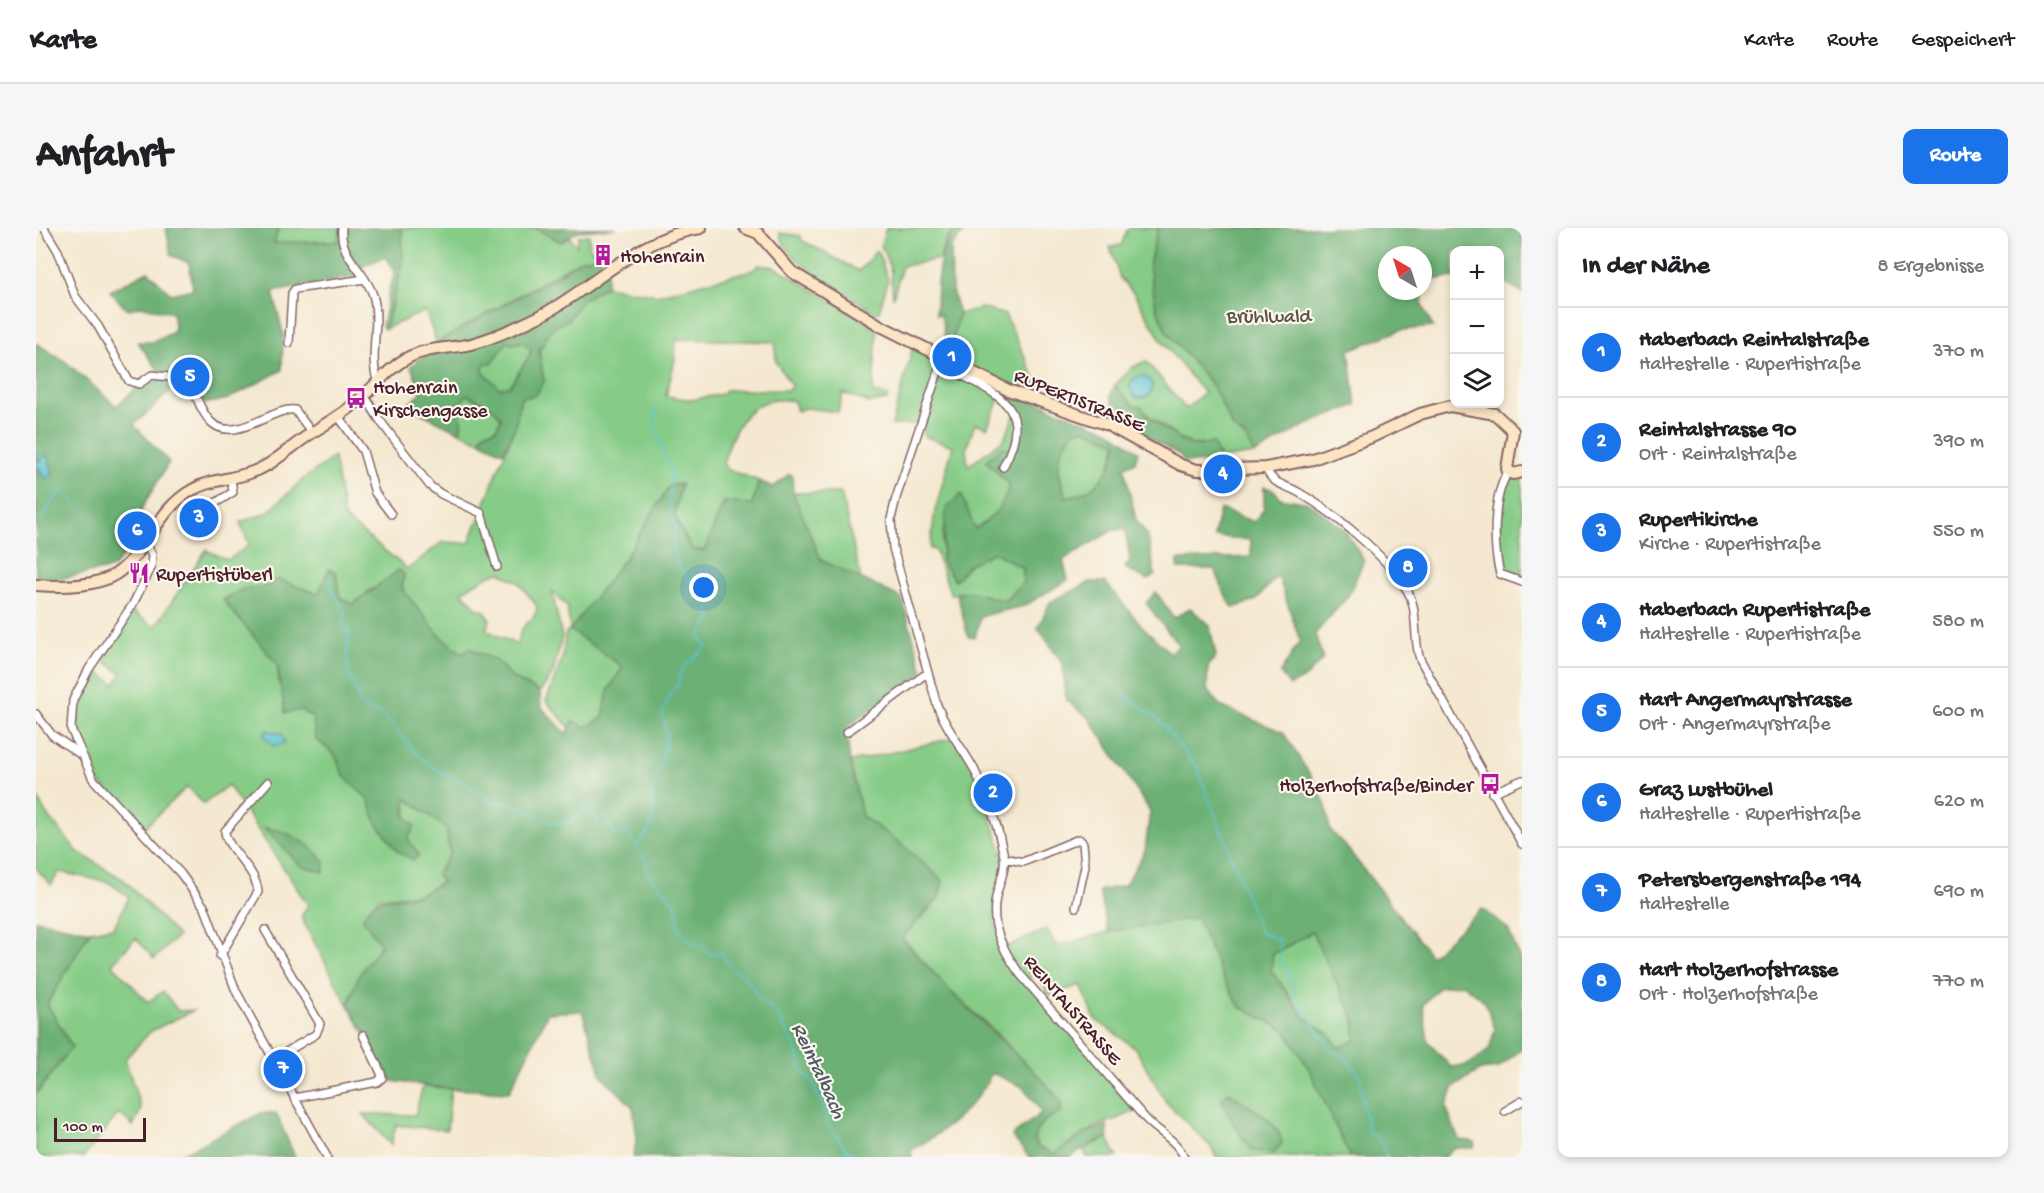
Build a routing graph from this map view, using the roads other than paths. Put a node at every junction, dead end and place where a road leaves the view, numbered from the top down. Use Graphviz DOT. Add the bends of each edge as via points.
graph roads {
  1 [pos="44,228"];
  2 [pos="342,228"];
  3 [pos="700,228"];
  4 [pos="745,228"];
  5 [pos="364,279"];
  6 [pos="289,343"];
  7 [pos="941,359"];
  8 [pos="377,380"];
  9 [pos="364,395"];
  10 [pos="338,416"];
  11 [pos="312,433"];
  12 [pos="1003,467"];
  13 [pos="1266,468"];
  14 [pos="1508,472"];
  15 [pos="1522,472"];
  16 [pos="231,480"];
  17 [pos="391,514"];
  18 [pos="205,523"];
  19 [pos="145,540"];
  20 [pos="497,567"];
  21 [pos="1522,582"];
  22 [pos="36,585"];
  23 [pos="927,673"];
  24 [pos="36,714"];
  25 [pos="847,732"];
  26 [pos="80,754"];
  27 [pos="1522,780"];
  28 [pos="268,782"];
  29 [pos="1491,793"];
  30 [pos="1522,844"];
  31 [pos="1004,858"];
  32 [pos="1076,907"];
  33 [pos="265,930"];
  34 [pos="220,956"];
  35 [pos="363,1035"];
  36 [pos="273,1060"];
  37 [pos="294,1098"];
  38 [pos="1522,1101"];
  39 [pos="1505,1111"];
  40 [pos="327,1157"];
  41 [pos="1185,1157"];
  1 -- 11 [label="street" via="58,251 75,296 98,326 129,381 139,384 152,375 186,379 207,419 222,428 254,424 290,409 295,410"];
  2 -- 5 [label="street" via="342,244 348,258"];
  3 -- 8 [label="main road" via="677,233 644,249 531,321 478,342 415,354"];
  4 -- 7 [label="main road, RUPERTISTRASSE" via="758,233 800,277"];
  5 -- 6 [label="street" via="293,291"];
  5 -- 8 [label="street" via="374,300"];
  7 -- 12 [label="street" via="998,397 1015,414 1015,444"];
  7 -- 13 [label="main road, RUPERTISTRASSE" via="1008,390 1107,425 1181,465 1222,471"];
  7 -- 23 [label="street, REINTALSTRASSE" via="891,519 893,548"];
  8 -- 9 [label="main road"];
  9 -- 10 [label="main road"];
  9 -- 20 [label="street" via="430,486 481,513"];
  10 -- 11 [label="main road"];
  10 -- 17 [label="street" via="363,451 375,493"];
  11 -- 16 [label="main road" via="254,473"];
  13 -- 14 [label="main road, RUPERTISTRASSE" via="1313,459 1419,414 1450,406 1495,414 1508,425 1513,431 1506,463"];
  13 -- 29 [label="street" via="1275,483 1294,490 1334,516 1406,588 1414,607 1420,659"];
  14 -- 15 [label="main road"];
  14 -- 21 [label="street" via="1501,484 1495,555 1500,574"];
  16 -- 18 [label="street" via="233,492 214,504"];
  16 -- 19 [label="main road" via="205,484 191,491 166,512"];
  19 -- 22 [label="main road" via="126,565 110,577 75,584"];
  19 -- 26 [label="street" via="153,561 144,586 89,669 74,700 71,729"];
  23 -- 25 [label="street"];
  23 -- 31 [label="street, REINTALSTRASSE" via="943,723 984,790"];
  24 -- 26 [label="street" via="52,735"];
  26 -- 34 [label="street" via="93,779 181,874 205,908"];
  27 -- 29 [label="street"];
  28 -- 34 [label="street" via="225,831 246,862 258,892"];
  29 -- 30 [label="street"];
  31 -- 32 [label="street" via="1023,862 1079,839 1083,843 1085,866"];
  31 -- 41 [label="street, REINTALSTRASSE" via="994,920 1007,956 1144,1117"];
  33 -- 36 [label="street" via="320,1024 316,1034"];
  34 -- 36 [label="street"];
  35 -- 37 [label="street" via="382,1078"];
  36 -- 37 [label="street"];
  37 -- 40 [label="street"];
  38 -- 39 [label="street"];
}
